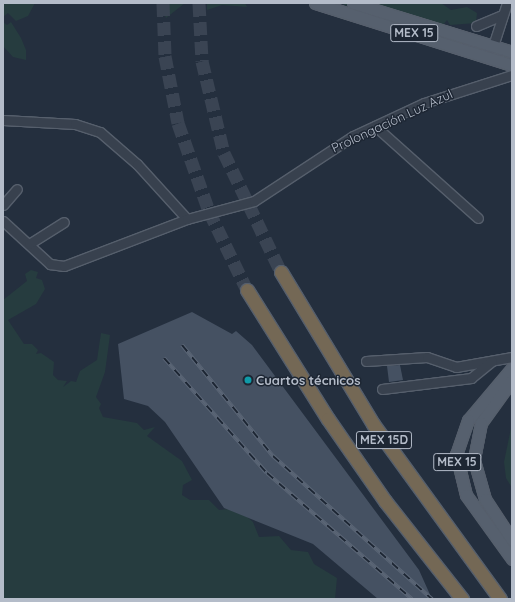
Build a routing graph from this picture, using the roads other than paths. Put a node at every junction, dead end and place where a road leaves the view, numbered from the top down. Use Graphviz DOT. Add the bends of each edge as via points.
graph roads {
  1 [pos="315,3"];
  2 [pos="353,3"];
  3 [pos="507,3"];
  4 [pos="502,15"];
  5 [pos="476,26"];
  6 [pos="505,48"];
  7 [pos="512,65"];
  8 [pos="512,75"];
  9 [pos="3,120"];
  10 [pos="375,126"];
  11 [pos="17,189"];
  12 [pos="3,205"];
  13 [pos="478,218"];
  14 [pos="186,219"];
  15 [pos="3,220"];
  16 [pos="64,222"];
  17 [pos="29,244"];
  18 [pos="281,272"];
  19 [pos="247,290"];
  20 [pos="512,357"];
  21 [pos="493,360"];
  22 [pos="366,361"];
  23 [pos="512,368"];
  24 [pos="512,380"];
  25 [pos="382,389"];
  26 [pos="512,540"];
  27 [pos="512,559"];
  28 [pos="462,599"];
  29 [pos="500,599"];
  1 -- 7 [label="main road, MEX 15"];
  2 -- 6 [label="main road, MEX 15"];
  3 -- 4 [label="street"];
  4 -- 5 [label="street"];
  4 -- 6 [label="street"];
  8 -- 10 [label="street, Prolongación Luz Azul" via="456,91"];
  9 -- 14 [label="street" via="75,124 100,132 132,160"];
  10 -- 13 [label="street"];
  10 -- 14 [label="street, Prolongación Luz Azul" via="319,155 254,201"];
  11 -- 12 [label="street"];
  14 -- 17 [label="street, Prolongación Luz Azul" via="64,266 50,264"];
  15 -- 17 [label="street, Prolongación Luz Azul"];
  16 -- 17 [label="street"];
  18 -- 29 [label="highway, MEX 15D" via="372,424"];
  19 -- 28 [label="highway, MEX 15D" via="354,456"];
  20 -- 21 [label="street"];
  21 -- 22 [label="street" via="456,367 427,357"];
  21 -- 25 [label="street" via="471,378"];
  23 -- 27 [label="main road, MEX 15" via="468,420 456,454 466,495"];
  24 -- 26 [label="main road, MEX 15" via="481,423 474,460 485,499"];
}
